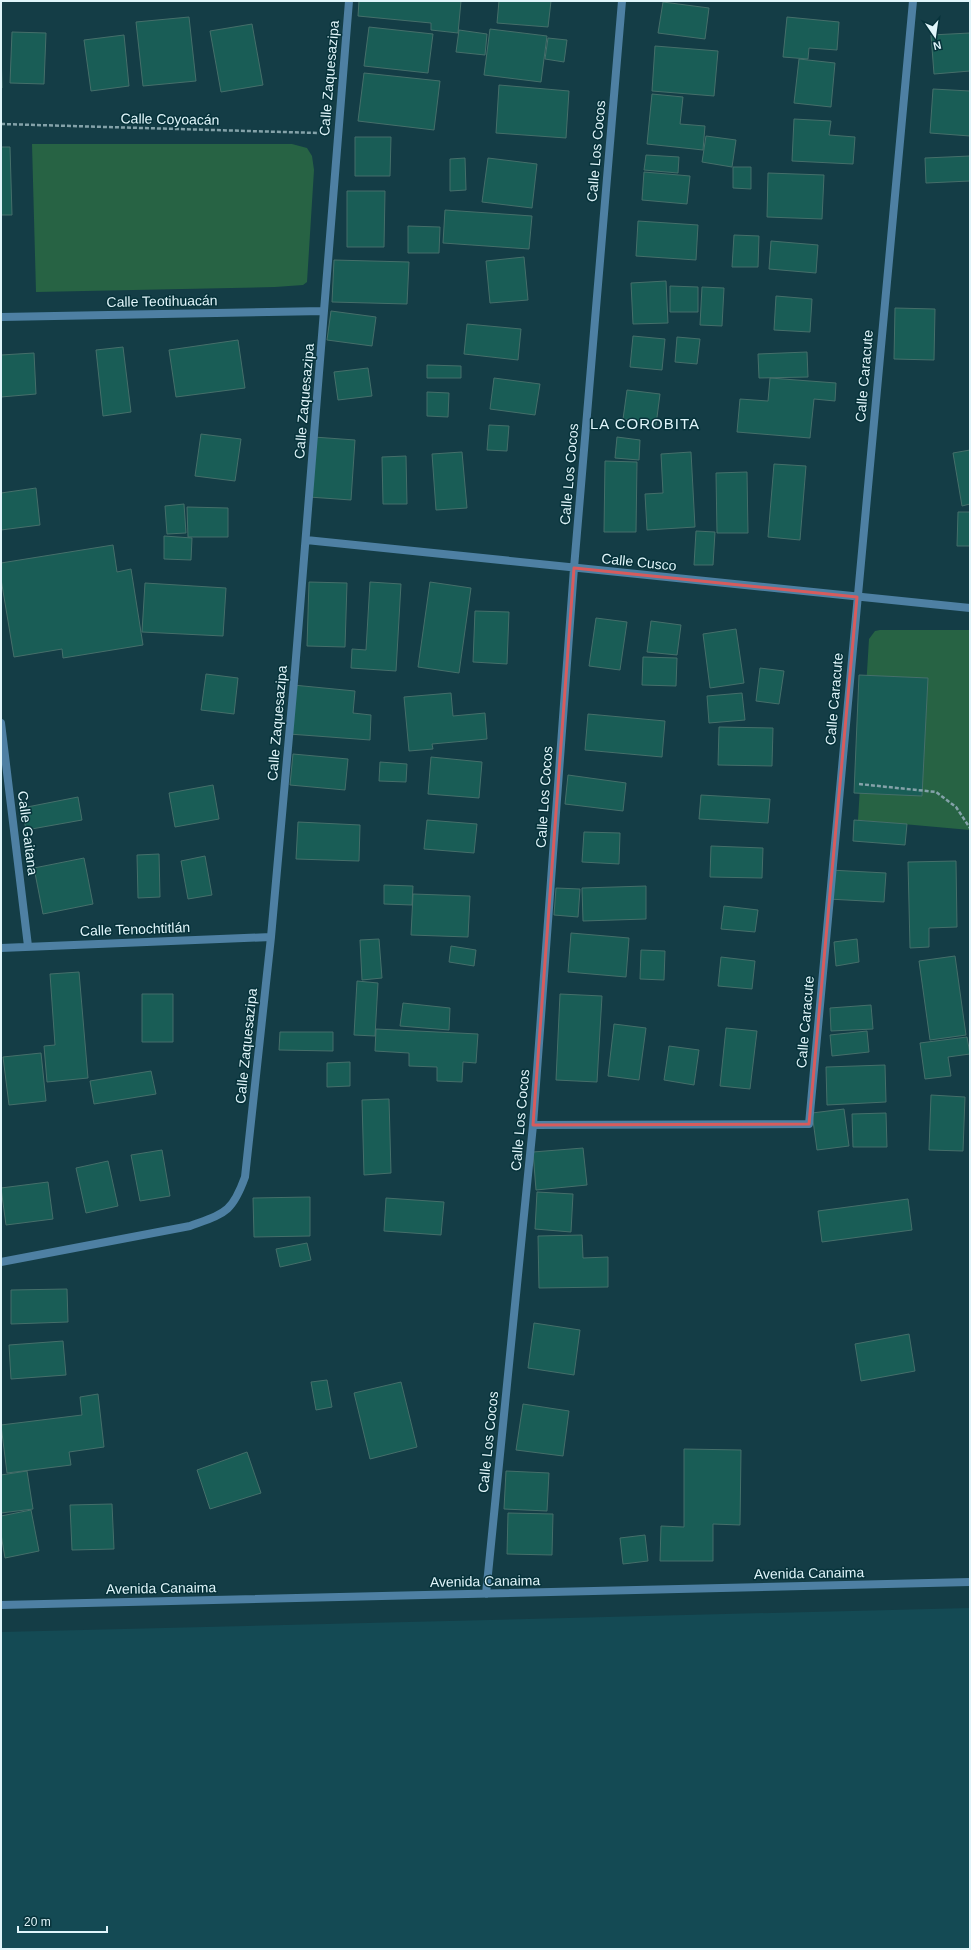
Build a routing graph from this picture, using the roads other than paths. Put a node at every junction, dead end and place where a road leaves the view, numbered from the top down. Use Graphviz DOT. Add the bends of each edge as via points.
graph roads {
  1 [pos="349,1"];
  2 [pos="622,1"];
  3 [pos="913,1"];
  4 [pos="324,311"];
  5 [pos="1,317"];
  6 [pos="306,540"];
  7 [pos="574,568"];
  8 [pos="857,597"];
  9 [pos="970,608"];
  10 [pos="1,723"];
  11 [pos="271,937"];
  12 [pos="28,946"];
  13 [pos="1,948"];
  14 [pos="533,1125"];
  15 [pos="1,1262"];
  16 [pos="970,1582"];
  17 [pos="486,1594"];
  18 [pos="1,1605"];
  1 -- 4 [label="street, Calle Zaquesazipa"];
  2 -- 7 [label="street, Calle Los Cocos"];
  3 -- 8 [label="street, Calle Caracute"];
  4 -- 5 [label="street, Calle Teotihuacán"];
  4 -- 6 [label="street, Calle Zaquesazipa"];
  6 -- 7 [label="street, Calle Cusco"];
  6 -- 11 [label="street, Calle Zaquesazipa"];
  7 -- 8 [label="street, Calle Cusco"];
  7 -- 14 [label="street, Calle Los Cocos"];
  8 -- 9 [label="street, Calle Cusco"];
  8 -- 14 [label="street, Calle Caracute" via="809,1124"];
  10 -- 12 [label="street, Calle Gaitana"];
  11 -- 12 [label="street, Calle Tenochtitlán"];
  11 -- 15 [label="street, Calle Zaquesazipa" via="245,1177 232,1206 219,1216 190,1226"];
  12 -- 13 [label="street, Calle Tenochtitlán"];
  14 -- 17 [label="street, Calle Los Cocos"];
  16 -- 17 [label="street, Avenida Canaima"];
  17 -- 18 [label="street, Avenida Canaima"];
}
